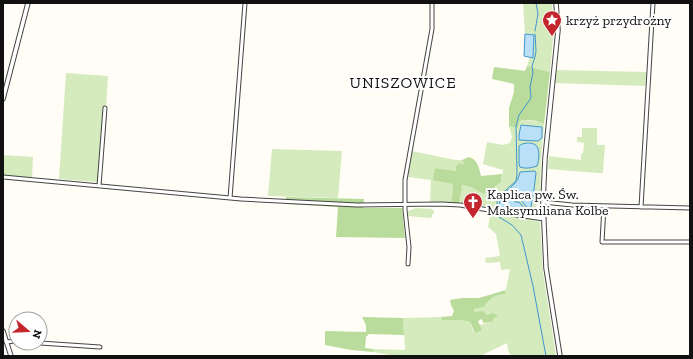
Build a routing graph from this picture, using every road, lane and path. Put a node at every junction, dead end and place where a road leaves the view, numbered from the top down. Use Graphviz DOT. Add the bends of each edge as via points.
graph roads {
  1 [pos="28,3"];
  2 [pos="245,3"];
  3 [pos="432,3"];
  4 [pos="556,3"];
  5 [pos="652,3"];
  6 [pos="3,99"];
  7 [pos="105,108"];
  8 [pos="3,177"];
  9 [pos="99,186"];
  10 [pos="230,198"];
  11 [pos="544,202"];
  12 [pos="406,205"];
  13 [pos="604,206"];
  14 [pos="641,207"];
  15 [pos="690,208"];
  16 [pos="544,219"];
  17 [pos="690,242"];
  18 [pos="408,264"];
  19 [pos="3,331"];
  20 [pos="6,342"];
  21 [pos="48,344"];
  22 [pos="100,347"];
  23 [pos="11,356"];
  24 [pos="560,356"];
  1 -- 6 [label="street"];
  2 -- 10 [label="street"];
  3 -- 12 [label="street" via="432,29 405,180"];
  4 -- 11 [label="street" via="558,30 545,158"];
  5 -- 14 [label="street"];
  7 -- 9 [label="street"];
  8 -- 9 [label="street"];
  9 -- 10 [label="street"];
  10 -- 12 [label="street"];
  11 -- 13 [label="street"];
  11 -- 16 [label="street"];
  12 -- 16 [label="street" via="460,205"];
  12 -- 18 [label="street"];
  13 -- 14 [label="street"];
  13 -- 17 [label="street" via="602,242"];
  14 -- 15 [label="street"];
  16 -- 24 [label="street" via="546,268"];
  19 -- 20 [label="street"];
  20 -- 23 [label="street"];
  21 -- 22 [label="street"];
}
